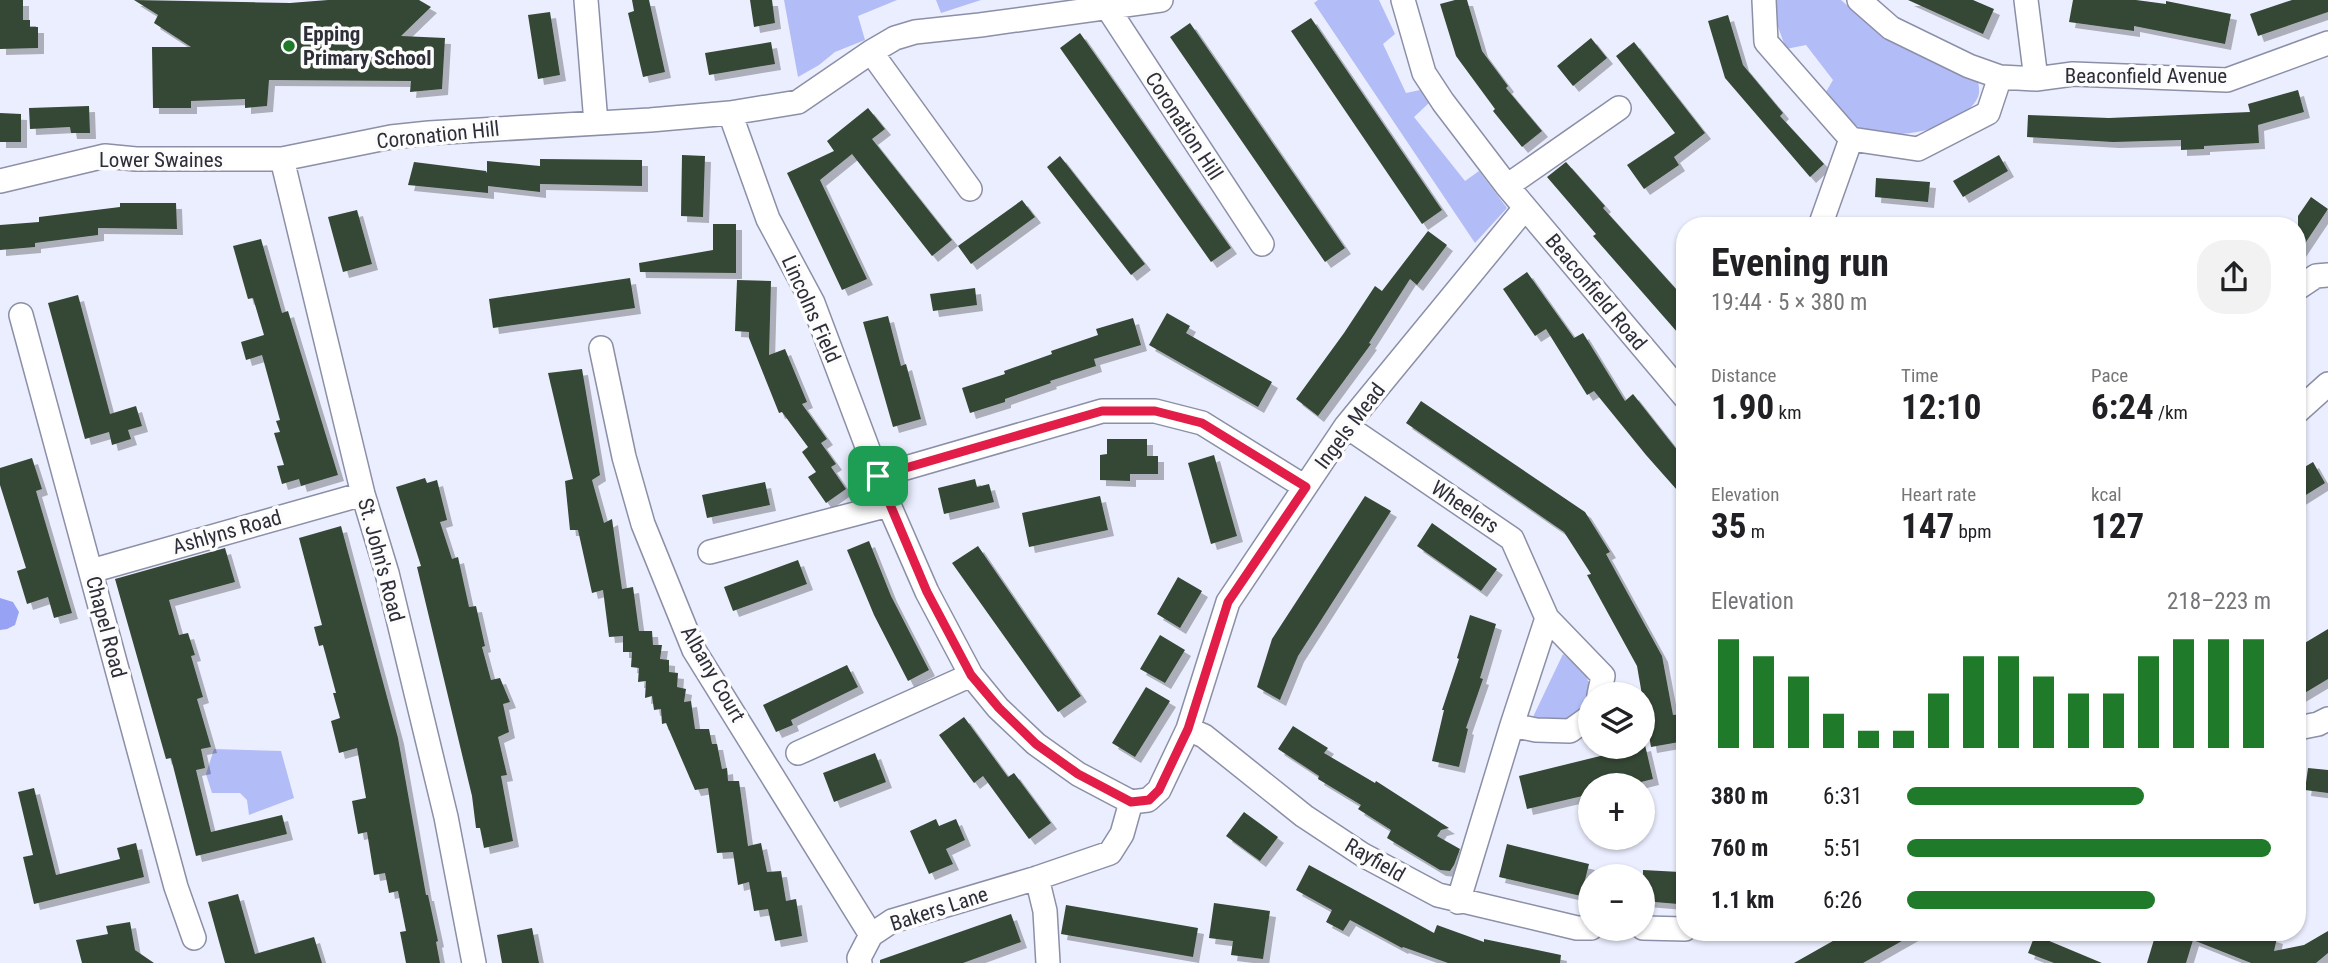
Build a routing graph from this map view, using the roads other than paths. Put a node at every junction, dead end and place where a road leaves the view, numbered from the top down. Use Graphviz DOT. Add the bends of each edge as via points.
graph roads {
  1 [pos="586,0"];
  2 [pos="1161,0"];
  3 [pos="1403,0"];
  4 [pos="1764,0"];
  5 [pos="1860,0"];
  6 [pos="2026,0"];
  7 [pos="1107,7"];
  8 [pos="2328,43"];
  9 [pos="871,52"];
  10 [pos="2000,77"];
  11 [pos="2036,79"];
  12 [pos="1619,108"];
  13 [pos="730,113"];
  14 [pos="596,122"];
  15 [pos="1851,139"];
  16 [pos="282,159"];
  17 [pos="0,181"];
  18 [pos="1507,186"];
  19 [pos="970,189"];
  20 [pos="1525,208"];
  21 [pos="1823,217"];
  22 [pos="1262,244"];
  23 [pos="2328,275"];
  24 [pos="2306,283"];
  25 [pos="21,315"];
  26 [pos="601,348"];
  27 [pos="2328,384"];
  28 [pos="1676,386"];
  29 [pos="2306,404"];
  30 [pos="1346,426"];
  31 [pos="878,476"];
  32 [pos="1306,487"];
  33 [pos="363,494"];
  34 [pos="889,505"];
  35 [pos="710,552"];
  36 [pos="90,570"];
  37 [pos="1548,618"];
  38 [pos="971,675"];
  39 [pos="1601,682"];
  40 [pos="2328,719"];
  41 [pos="1512,724"];
  42 [pos="1578,725"];
  43 [pos="2306,726"];
  44 [pos="1188,729"];
  45 [pos="798,753"];
  46 [pos="1131,802"];
  47 [pos="1038,878"];
  48 [pos="1458,902"];
  49 [pos="1578,928"];
  50 [pos="1655,929"];
  51 [pos="1676,929"];
  52 [pos="871,935"];
  53 [pos="194,938"];
  54 [pos="474,963"];
  55 [pos="860,963"];
  56 [pos="1048,963"];
  1 -- 14 [label="street"];
  2 -- 7 [label="street, Coronation Hill"];
  3 -- 18 [label="street, Beaconfield Road" via="1424,73"];
  4 -- 15 [label="street" via="1766,42"];
  5 -- 10 [label="street, Beaconfield Avenue" via="1891,28"];
  6 -- 11 [label="street"];
  7 -- 9 [label="street, Coronation Hill" via="915,32"];
  7 -- 22 [label="street, Coronation Hill"];
  8 -- 11 [label="street, Beaconfield Avenue" via="2227,80 2073,74"];
  9 -- 13 [label="street, Coronation Hill" via="798,102"];
  9 -- 19 [label="street"];
  10 -- 11 [label="street, Beaconfield Avenue"];
  10 -- 15 [label="street" via="1988,113 1918,149"];
  12 -- 18 [label="street"];
  13 -- 14 [label="street, Coronation Hill"];
  13 -- 31 [label="street, Lincolns Field" via="768,219 813,303"];
  14 -- 16 [label="street, Coronation Hill" via="429,132"];
  15 -- 21 [label="street"];
  16 -- 17 [label="street, Lower Swaines" via="106,156"];
  16 -- 33 [label="street, St. John's Road"];
  18 -- 20 [label="street, Beaconfield Road"];
  20 -- 28 [label="street, Beaconfield Road"];
  20 -- 30 [label="street, Ingels Mead"];
  23 -- 24 [label="street"];
  25 -- 36 [label="street, Chapel Road"];
  26 -- 52 [label="street, Albany Court" via="643,524 694,650"];
  27 -- 29 [label="street"];
  30 -- 32 [label="street, Ingels Mead"];
  30 -- 37 [label="street, Wheelers" via="1512,539"];
  31 -- 32 [label="street" via="1102,411 1155,411 1202,423"];
  31 -- 34 [label="street, Lincolns Field"];
  32 -- 44 [label="street, Ingels Mead" via="1228,602"];
  33 -- 36 [label="street, Ashlyns Road"];
  33 -- 54 [label="street, St. John's Road" via="444,807"];
  34 -- 35 [label="street"];
  34 -- 38 [label="street, Lincolns Field" via="927,592"];
  36 -- 53 [label="street, Chapel Road"];
  37 -- 39 [label="street, Wheelers" via="1603,676"];
  37 -- 41 [label="street"];
  38 -- 45 [label="street"];
  38 -- 46 [label="street, Lincolns Field" via="1036,744 1078,774"];
  40 -- 43 [label="street"];
  41 -- 42 [label="street" via="1570,731"];
  41 -- 48 [label="street"];
  44 -- 46 [label="street, Ingels Mead" via="1159,790 1149,800"];
  44 -- 48 [label="street, Rayfield" via="1205,736 1304,816 1363,855"];
  46 -- 47 [label="street, Bakers Lane" via="1122,834 1110,853"];
  47 -- 52 [label="street, Bakers Lane" via="892,921"];
  47 -- 56 [label="street"];
  48 -- 49 [label="street, Rayfield"];
  50 -- 51 [label="street"];
  52 -- 55 [label="street, Bakers Lane"];
}
